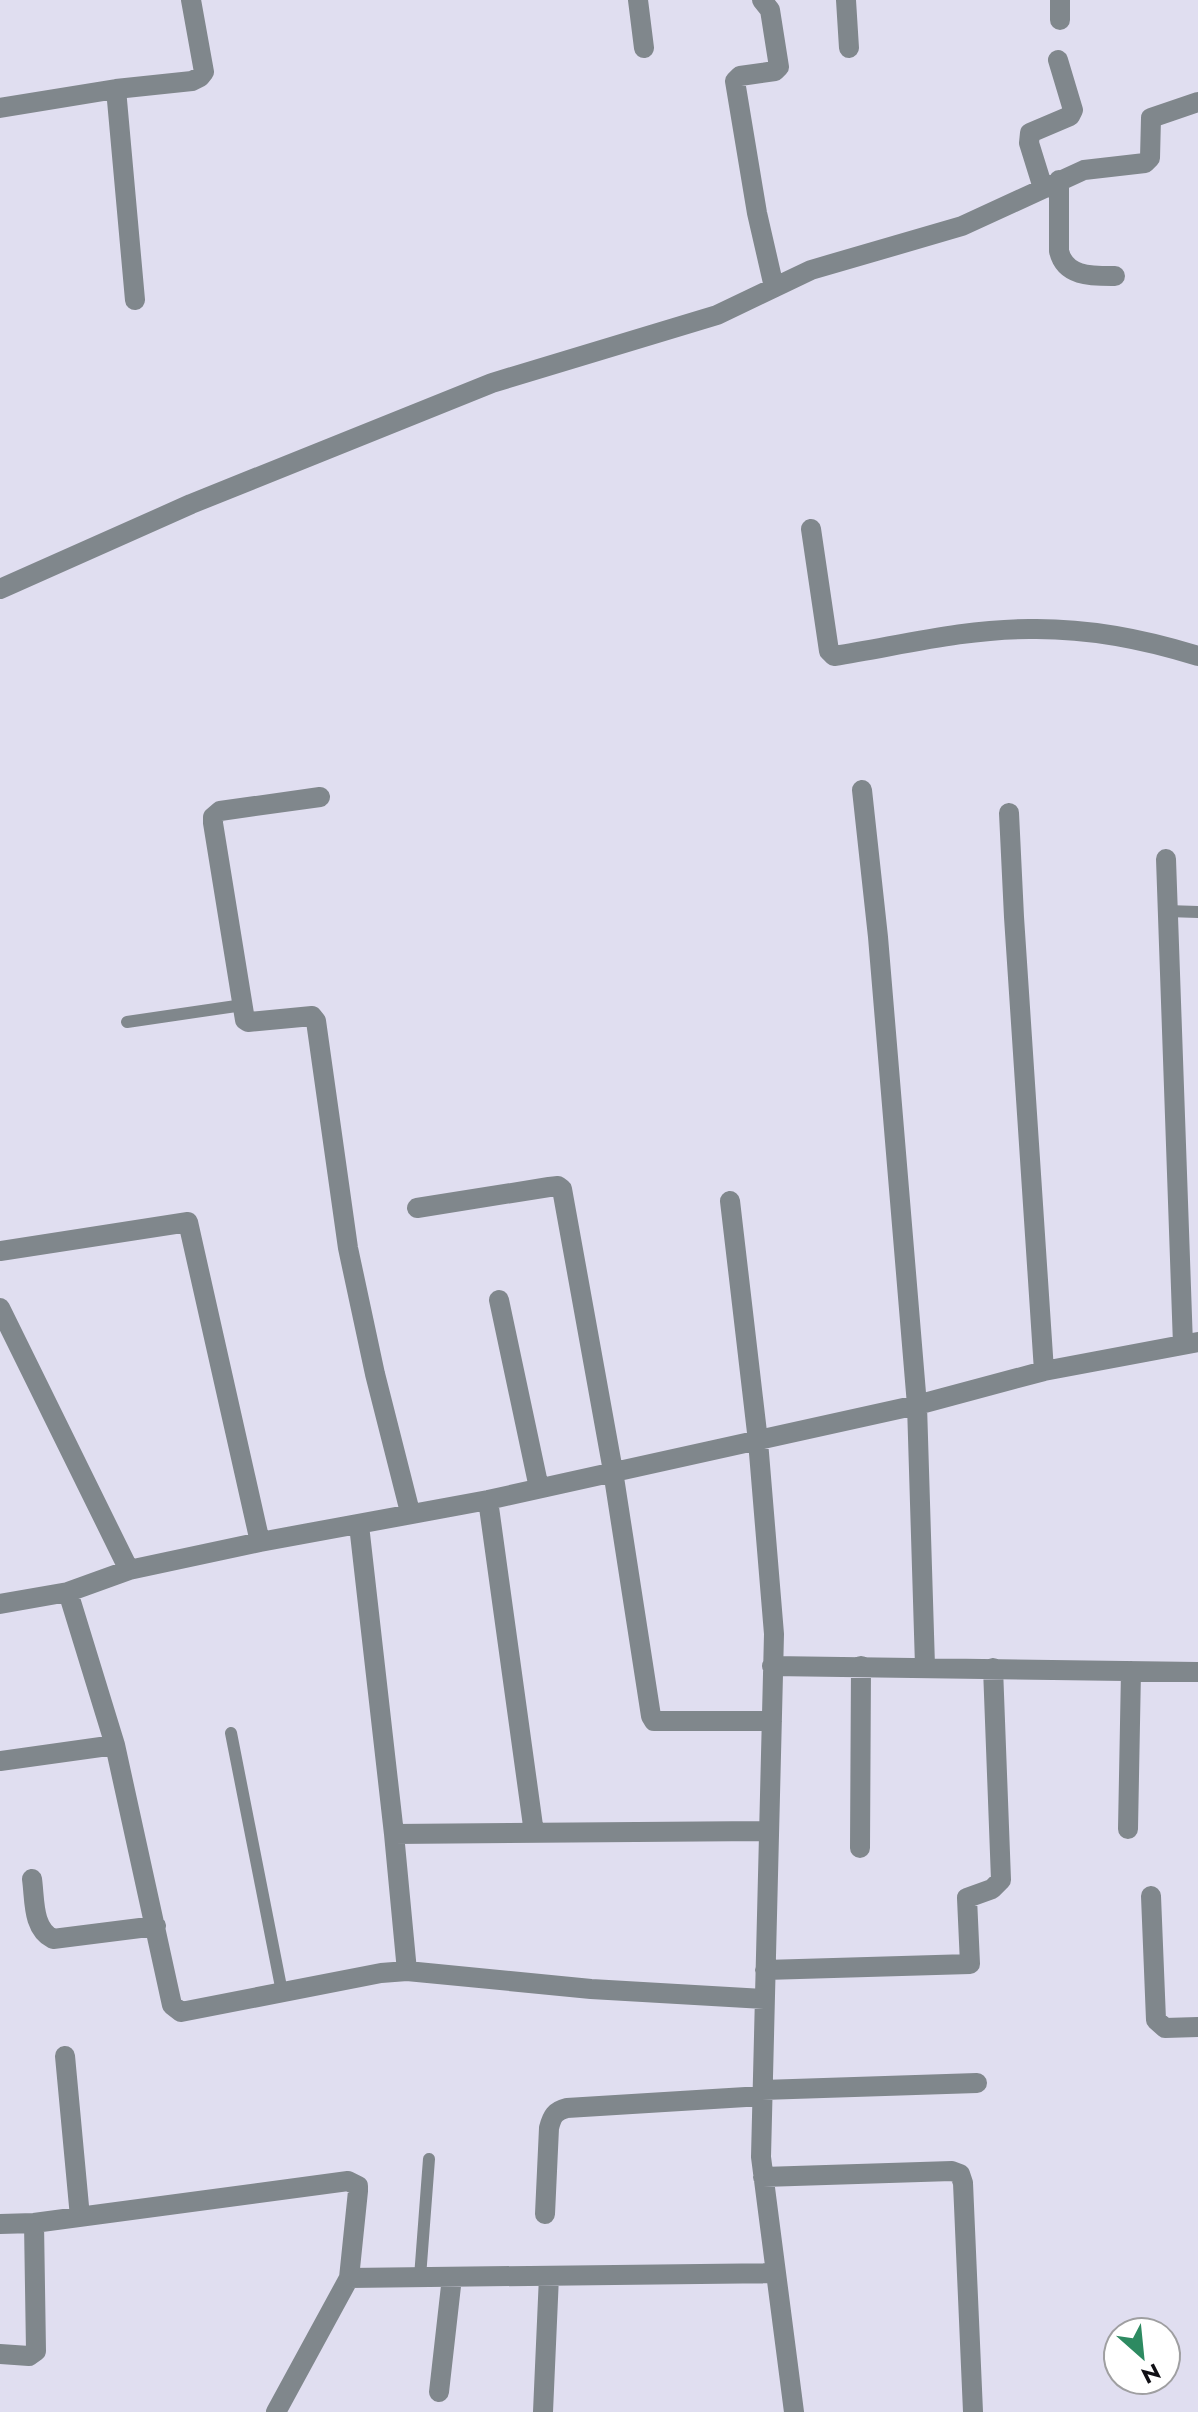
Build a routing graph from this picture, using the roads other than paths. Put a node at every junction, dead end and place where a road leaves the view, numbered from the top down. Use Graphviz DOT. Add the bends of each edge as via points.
graph roads {
  1 [pos="191,0"];
  2 [pos="638,0"];
  3 [pos="762,0"];
  4 [pos="846,0"];
  5 [pos="644,48"];
  6 [pos="849,48"];
  7 [pos="1058,60"];
  8 [pos="116,89"];
  9 [pos="1198,102"];
  10 [pos="0,108"];
  11 [pos="1051,184"];
  12 [pos="1115,276"];
  13 [pos="774,287"];
  14 [pos="135,300"];
  15 [pos="811,529"];
  16 [pos="0,589"];
  17 [pos="1198,656"];
  18 [pos="862,790"];
  19 [pos="320,797"];
  20 [pos="1009,813"];
  21 [pos="1166,859"];
  22 [pos="1167,911"];
  23 [pos="1198,912"];
  24 [pos="243,1005"];
  25 [pos="127,1022"];
  26 [pos="730,1201"];
  27 [pos="417,1208"];
  28 [pos="0,1251"];
  29 [pos="499,1300"];
  30 [pos="0,1308"];
  31 [pos="1190,1344"];
  32 [pos="1044,1371"];
  33 [pos="917,1405"];
  34 [pos="758,1441"];
  35 [pos="613,1471"];
  36 [pos="539,1488"];
  37 [pos="488,1500"];
  38 [pos="410,1512"];
  39 [pos="359,1525"];
  40 [pos="260,1542"];
  41 [pos="129,1570"];
  42 [pos="68,1592"];
  43 [pos="0,1604"];
  44 [pos="772,1666"];
  45 [pos="861,1666"];
  46 [pos="925,1666"];
  47 [pos="993,1668"];
  48 [pos="1131,1671"];
  49 [pos="1198,1672"];
  50 [pos="772,1721"];
  51 [pos="231,1733"];
  52 [pos="115,1745"];
  53 [pos="0,1761"];
  54 [pos="1128,1829"];
  55 [pos="769,1831"];
  56 [pos="534,1833"];
  57 [pos="394,1834"];
  58 [pos="860,1848"];
  59 [pos="32,1879"];
  60 [pos="1151,1896"];
  61 [pos="156,1926"];
  62 [pos="765,1970"];
  63 [pos="407,1971"];
  64 [pos="282,1992"];
  65 [pos="764,1999"];
  66 [pos="1198,2027"];
  67 [pos="65,2056"];
  68 [pos="977,2083"];
  69 [pos="762,2093"];
  70 [pos="429,2159"];
  71 [pos="763,2177"];
  72 [pos="545,2214"];
  73 [pos="80,2217"];
  74 [pos="34,2223"];
  75 [pos="0,2224"];
  76 [pos="776,2273"];
  77 [pos="549,2276"];
  78 [pos="420,2277"];
  79 [pos="452,2277"];
  80 [pos="349,2278"];
  81 [pos="0,2354"];
  82 [pos="439,2392"];
  83 [pos="276,2412"];
  84 [pos="543,2412"];
  85 [pos="794,2412"];
  86 [pos="973,2412"];
  1 -- 8 [label="street" via="204,72 200,77"];
  2 -- 5 [label="street"];
  3 -- 13 [label="street" via="770,10 779,67 735,81"];
  4 -- 6 [label="street"];
  7 -- 11 [label="street" via="1072,113 1030,133 1029,143"];
  8 -- 10 [label="street"];
  8 -- 14 [label="street"];
  9 -- 11 [label="street" via="1151,118 1148,161 1084,170"];
  11 -- 12 [label="street" via="1062,261 1075,272"];
  11 -- 13 [label="street" via="962,226 811,270"];
  13 -- 16 [label="street" via="717,315 492,383 191,504"];
  15 -- 17 [label="street" via="829,651 834,656 1026,629 1083,630"];
  18 -- 33 [label="street"];
  19 -- 24 [label="street" via="220,811 213,817"];
  20 -- 32 [label="street"];
  21 -- 22 [label="street"];
  22 -- 23 [label="lane"];
  22 -- 31 [label="street"];
  24 -- 25 [label="lane"];
  24 -- 38 [label="street" via="248,1022 307,1016 316,1021 348,1248"];
  26 -- 34 [label="street"];
  27 -- 35 [label="street" via="562,1189"];
  28 -- 40 [label="street" via="188,1222"];
  29 -- 36 [label="street"];
  30 -- 41 [label="street"];
  31 -- 32 [label="street"];
  32 -- 33 [label="street"];
  33 -- 34 [label="street"];
  33 -- 46 [label="street"];
  34 -- 35 [label="street"];
  34 -- 44 [label="street"];
  35 -- 36 [label="street"];
  35 -- 50 [label="street" via="652,1720"];
  36 -- 37 [label="street"];
  37 -- 38 [label="street"];
  37 -- 56 [label="street"];
  38 -- 39 [label="street"];
  39 -- 40 [label="street"];
  39 -- 57 [label="street"];
  40 -- 41 [label="street"];
  41 -- 42 [label="street"];
  42 -- 43 [label="street"];
  42 -- 52 [label="street"];
  44 -- 45 [label="street"];
  44 -- 50 [label="street"];
  45 -- 46 [label="street"];
  45 -- 58 [label="street"];
  46 -- 47 [label="street"];
  47 -- 48 [label="street"];
  47 -- 62 [label="street" via="1001,1880 967,1898 970,1964"];
  48 -- 49 [label="street"];
  48 -- 54 [label="street"];
  50 -- 55 [label="street"];
  51 -- 64 [label="lane"];
  52 -- 53 [label="street"];
  52 -- 61 [label="street"];
  55 -- 56 [label="street"];
  55 -- 62 [label="street"];
  56 -- 57 [label="street"];
  57 -- 63 [label="street"];
  59 -- 61 [label="street" via="39,1926 53,1939"];
  60 -- 66 [label="street" via="1156,2020 1165,2028"];
  61 -- 64 [label="street" via="176,2011"];
  62 -- 65 [label="street"];
  63 -- 64 [label="street"];
  63 -- 65 [label="street" via="605,1991"];
  65 -- 69 [label="street"];
  67 -- 73 [label="street"];
  68 -- 69 [label="street"];
  69 -- 71 [label="street"];
  69 -- 72 [label="street" via="558,2111 549,2128"];
  70 -- 78 [label="lane"];
  71 -- 76 [label="street"];
  71 -- 86 [label="street" via="960,2174"];
  73 -- 74 [label="street"];
  73 -- 80 [label="street" via="353,2182 358,2191"];
  74 -- 75 [label="street"];
  74 -- 81 [label="street" via="36,2351 29,2356"];
  76 -- 77 [label="street"];
  76 -- 85 [label="street"];
  77 -- 79 [label="street"];
  77 -- 84 [label="street"];
  78 -- 79 [label="street"];
  78 -- 80 [label="street"];
  79 -- 82 [label="street"];
  80 -- 83 [label="street"];
}
